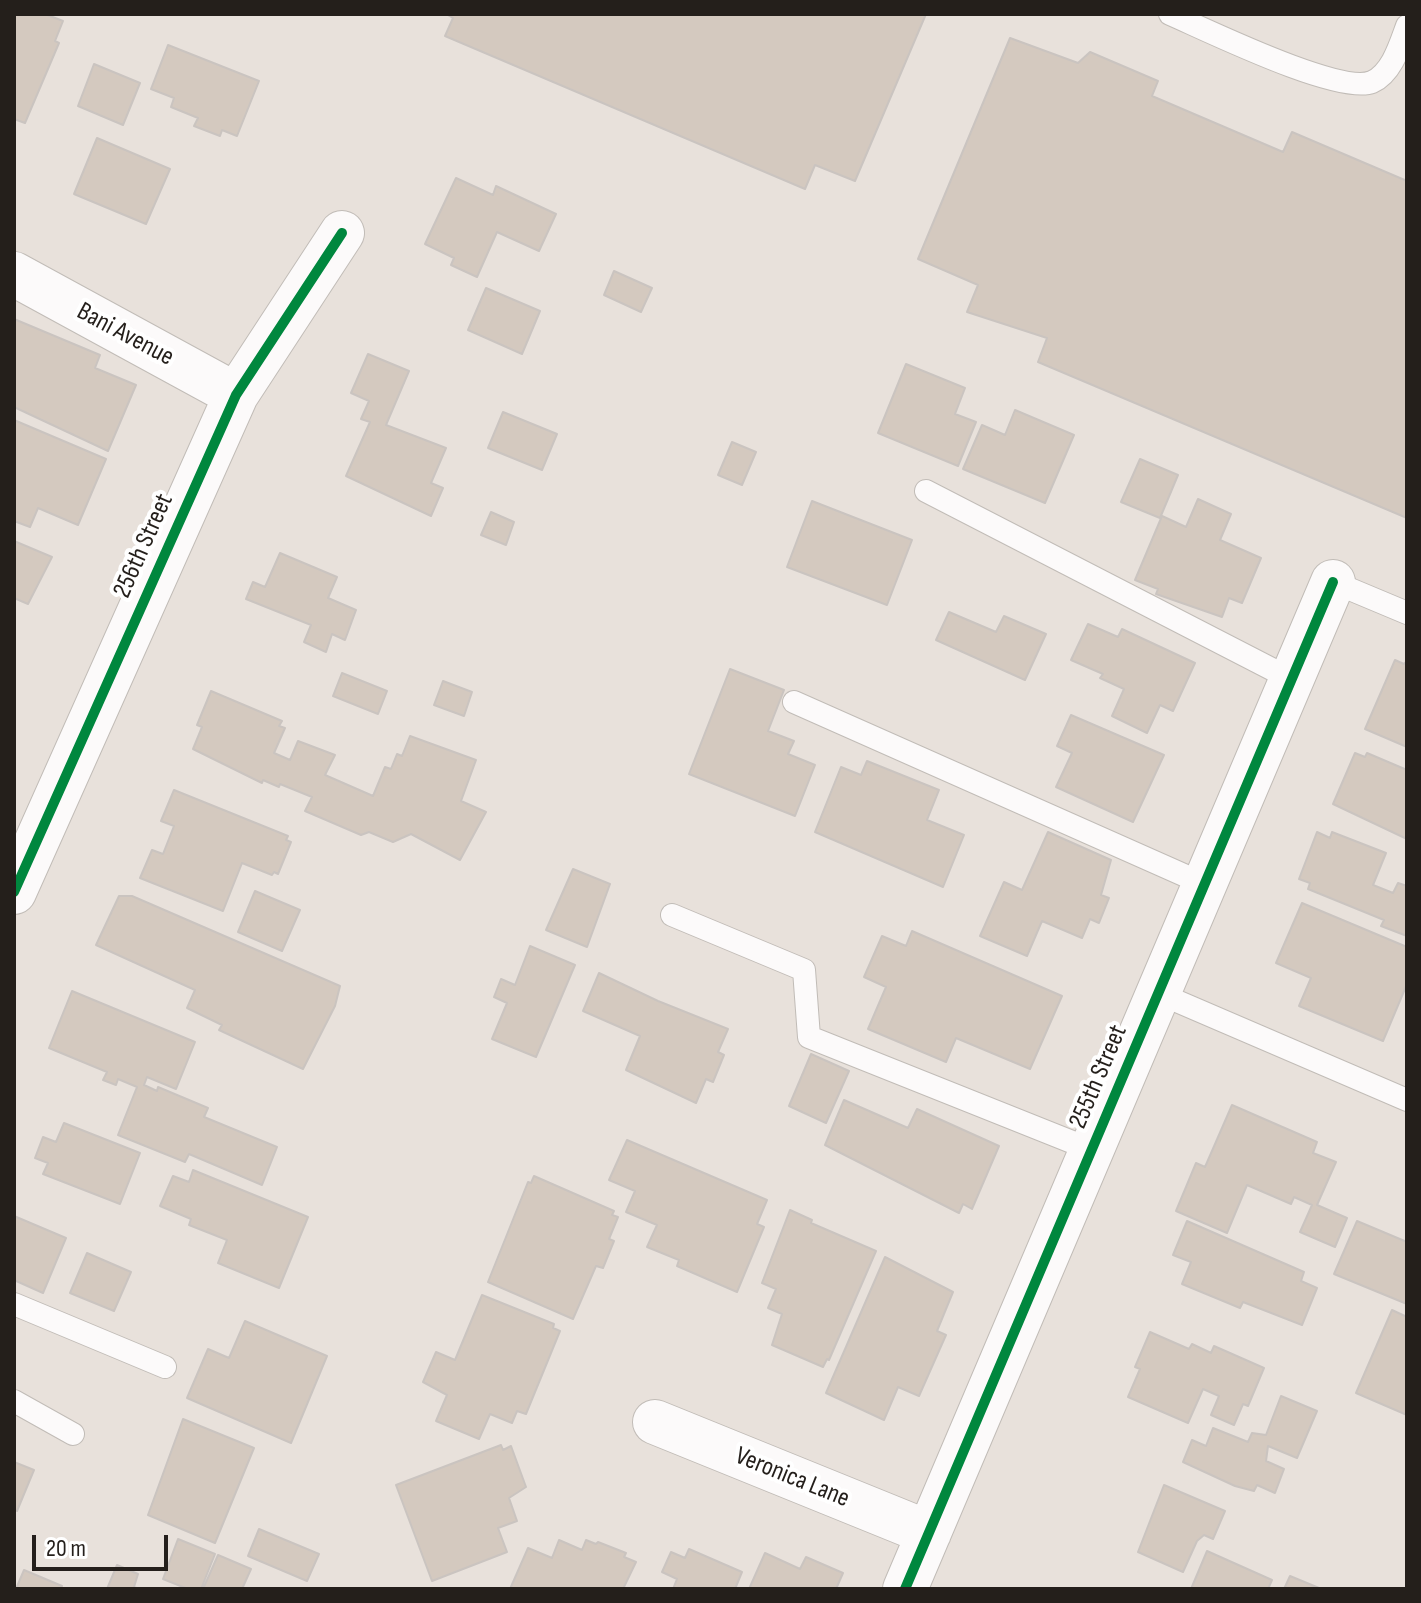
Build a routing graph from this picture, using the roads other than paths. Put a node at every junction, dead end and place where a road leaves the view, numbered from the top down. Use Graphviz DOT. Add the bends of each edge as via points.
graph roads {
  1 [pos="1170,14"];
  2 [pos="1407,26"];
  3 [pos="342,233"];
  4 [pos="14,274"];
  5 [pos="236,395"];
  6 [pos="926,491"];
  7 [pos="1333,582"];
  8 [pos="1407,613"];
  9 [pos="1291,679"];
  10 [pos="794,702"];
  11 [pos="1204,884"];
  12 [pos="14,892"];
  13 [pos="672,915"];
  14 [pos="1158,993"];
  15 [pos="1407,1100"];
  16 [pos="1092,1150"];
  17 [pos="14,1304"];
  18 [pos="165,1367"];
  19 [pos="14,1401"];
  20 [pos="655,1422"];
  21 [pos="73,1434"];
  22 [pos="929,1533"];
  23 [pos="905,1589"];
  1 -- 2 [label="lane" via="1261,55 1355,86 1375,81 1395,59"];
  3 -- 5 [label="street, 256th Street"];
  4 -- 5 [label="street, Bani Avenue"];
  5 -- 12 [label="street, 256th Street"];
  6 -- 9 [label="lane"];
  7 -- 8 [label="lane"];
  7 -- 9 [label="street, 255th Street"];
  9 -- 11 [label="street, 255th Street"];
  10 -- 11 [label="lane"];
  11 -- 14 [label="street, 255th Street"];
  13 -- 16 [label="lane" via="804,970 809,1037"];
  14 -- 15 [label="lane"];
  14 -- 16 [label="street, 255th Street"];
  16 -- 22 [label="street, 255th Street"];
  17 -- 18 [label="lane"];
  19 -- 21 [label="lane"];
  20 -- 22 [label="street, Veronica Lane"];
  22 -- 23 [label="street, 255th Street"];
}
